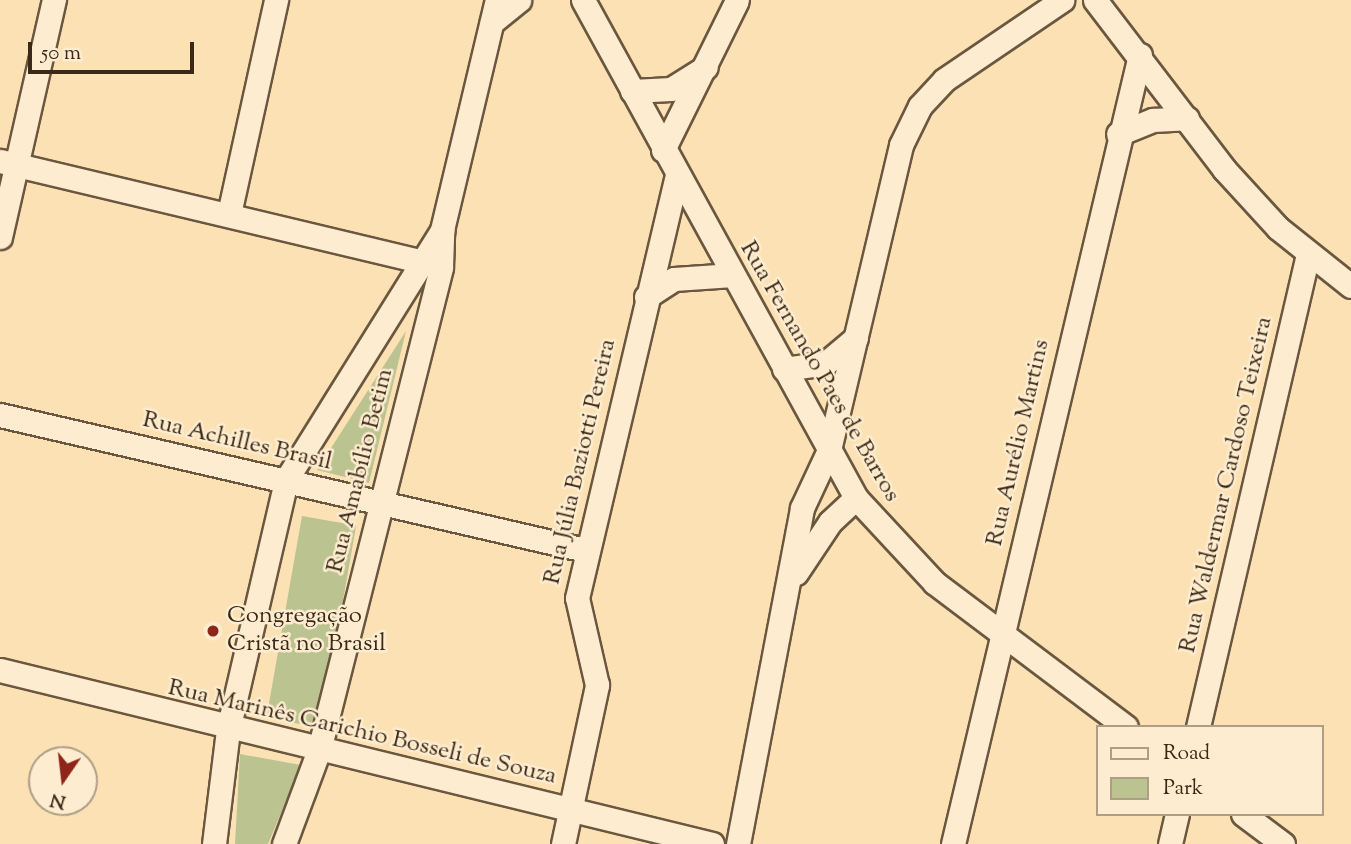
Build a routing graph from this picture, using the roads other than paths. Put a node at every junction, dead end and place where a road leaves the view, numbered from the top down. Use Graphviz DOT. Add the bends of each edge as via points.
graph roads {
  1 [pos="54,0"];
  2 [pos="276,0"];
  3 [pos="519,0"];
  4 [pos="583,0"];
  5 [pos="737,0"];
  6 [pos="1062,0"];
  7 [pos="1095,0"];
  8 [pos="494,11"];
  9 [pos="1140,55"];
  10 [pos="706,67"];
  11 [pos="632,91"];
  12 [pos="1187,118"];
  13 [pos="1118,134"];
  14 [pos="663,150"];
  15 [pos="9,163"];
  16 [pos="677,175"];
  17 [pos="229,214"];
  18 [pos="442,230"];
  19 [pos="0,237"];
  20 [pos="1308,255"];
  21 [pos="419,260"];
  22 [pos="441,267"];
  23 [pos="733,275"];
  24 [pos="1351,286"];
  25 [pos="646,297"];
  26 [pos="856,338"];
  27 [pos="784,369"];
  28 [pos="0,415"];
  29 [pos="829,450"];
  30 [pos="286,480"];
  31 [pos="856,498"];
  32 [pos="378,503"];
  33 [pos="585,550"];
  34 [pos="790,581"];
  35 [pos="1001,636"];
  36 [pos="0,670"];
  37 [pos="1123,725"];
  38 [pos="1198,725"];
  39 [pos="228,730"];
  40 [pos="318,750"];
  41 [pos="570,810"];
  42 [pos="1177,816"];
  43 [pos="1246,816"];
  44 [pos="214,844"];
  45 [pos="284,844"];
  46 [pos="563,844"];
  47 [pos="712,844"];
  48 [pos="738,844"];
  49 [pos="953,844"];
  50 [pos="1170,844"];
  51 [pos="1283,844"];
  1 -- 15 [label="street"];
  2 -- 17 [label="street"];
  3 -- 8 [label="street, Rua Amabílio Betim"];
  4 -- 11 [label="street, Rua Fernando Paes de Barros"];
  5 -- 10 [label="street"];
  6 -- 26 [label="street" via="944,80 920,106 901,145"];
  7 -- 9 [label="street"];
  8 -- 18 [label="street, Rua Amabílio Betim"];
  9 -- 12 [label="street"];
  9 -- 13 [label="street, Rua Aurélio Martins"];
  10 -- 11 [label="street" via="671,89"];
  10 -- 14 [label="street"];
  11 -- 14 [label="street, Rua Fernando Paes de Barros"];
  12 -- 13 [label="street" via="1153,120"];
  12 -- 20 [label="street" via="1224,170"];
  13 -- 35 [label="street, Rua Aurélio Martins"];
  14 -- 16 [label="street, Rua Fernando Paes de Barros"];
  15 -- 17 [label="street"];
  15 -- 19 [label="street"];
  16 -- 23 [label="street, Rua Fernando Paes de Barros"];
  16 -- 25 [label="street, Rua Júlia Baziotti Pereira"];
  17 -- 21 [label="street"];
  18 -- 21 [label="street, Rua Amabílio Betim"];
  18 -- 22 [label="street, Rua Amabílio Betim"];
  20 -- 24 [label="street"];
  20 -- 38 [label="street, Rua Waldermar Cardoso Teixeira"];
  21 -- 22 [label="street"];
  21 -- 30 [label="street, Rua Amabílio Betim"];
  22 -- 32 [label="street, Rua Amabílio Betim"];
  23 -- 25 [label="street" via="674,279"];
  23 -- 27 [label="street, Rua Fernando Paes de Barros"];
  25 -- 33 [label="street, Rua Júlia Baziotti Pereira"];
  26 -- 27 [label="street" via="826,363"];
  26 -- 29 [label="street"];
  27 -- 29 [label="street, Rua Fernando Paes de Barros"];
  28 -- 30 [label="street, Rua Achilles Brasil"];
  29 -- 31 [label="street, Rua Fernando Paes de Barros"];
  29 -- 34 [label="street" via="802,508"];
  30 -- 32 [label="street, Rua Achilles Brasil"];
  30 -- 39 [label="street, Rua Amabílio Betim"];
  31 -- 34 [label="street" via="830,522"];
  31 -- 35 [label="street, Rua Fernando Paes de Barros" via="906,558"];
  32 -- 33 [label="street, Rua Achilles Brasil"];
  32 -- 40 [label="street, Rua Amabílio Betim"];
  33 -- 41 [label="street, Rua Júlia Baziotti Pereira" via="577,598 597,685"];
  34 -- 48 [label="street"];
  35 -- 37 [label="street, Rua Fernando Paes de Barros"];
  35 -- 49 [label="street, Rua Aurélio Martins"];
  36 -- 39 [label="street, Rua Marinês Carichio Bosseli de Souza"];
  39 -- 40 [label="street, Rua Marinês Carichio Bosseli de Souza"];
  39 -- 44 [label="street, Rua Amabílio Betim"];
  40 -- 41 [label="street, Rua Marinês Carichio Bosseli de Souza"];
  40 -- 45 [label="street, Rua Amabílio Betim"];
  41 -- 46 [label="street, Rua Júlia Baziotti Pereira"];
  41 -- 47 [label="street, Rua Marinês Carichio Bosseli de Souza"];
  42 -- 50 [label="street"];
  43 -- 51 [label="street"];
}
